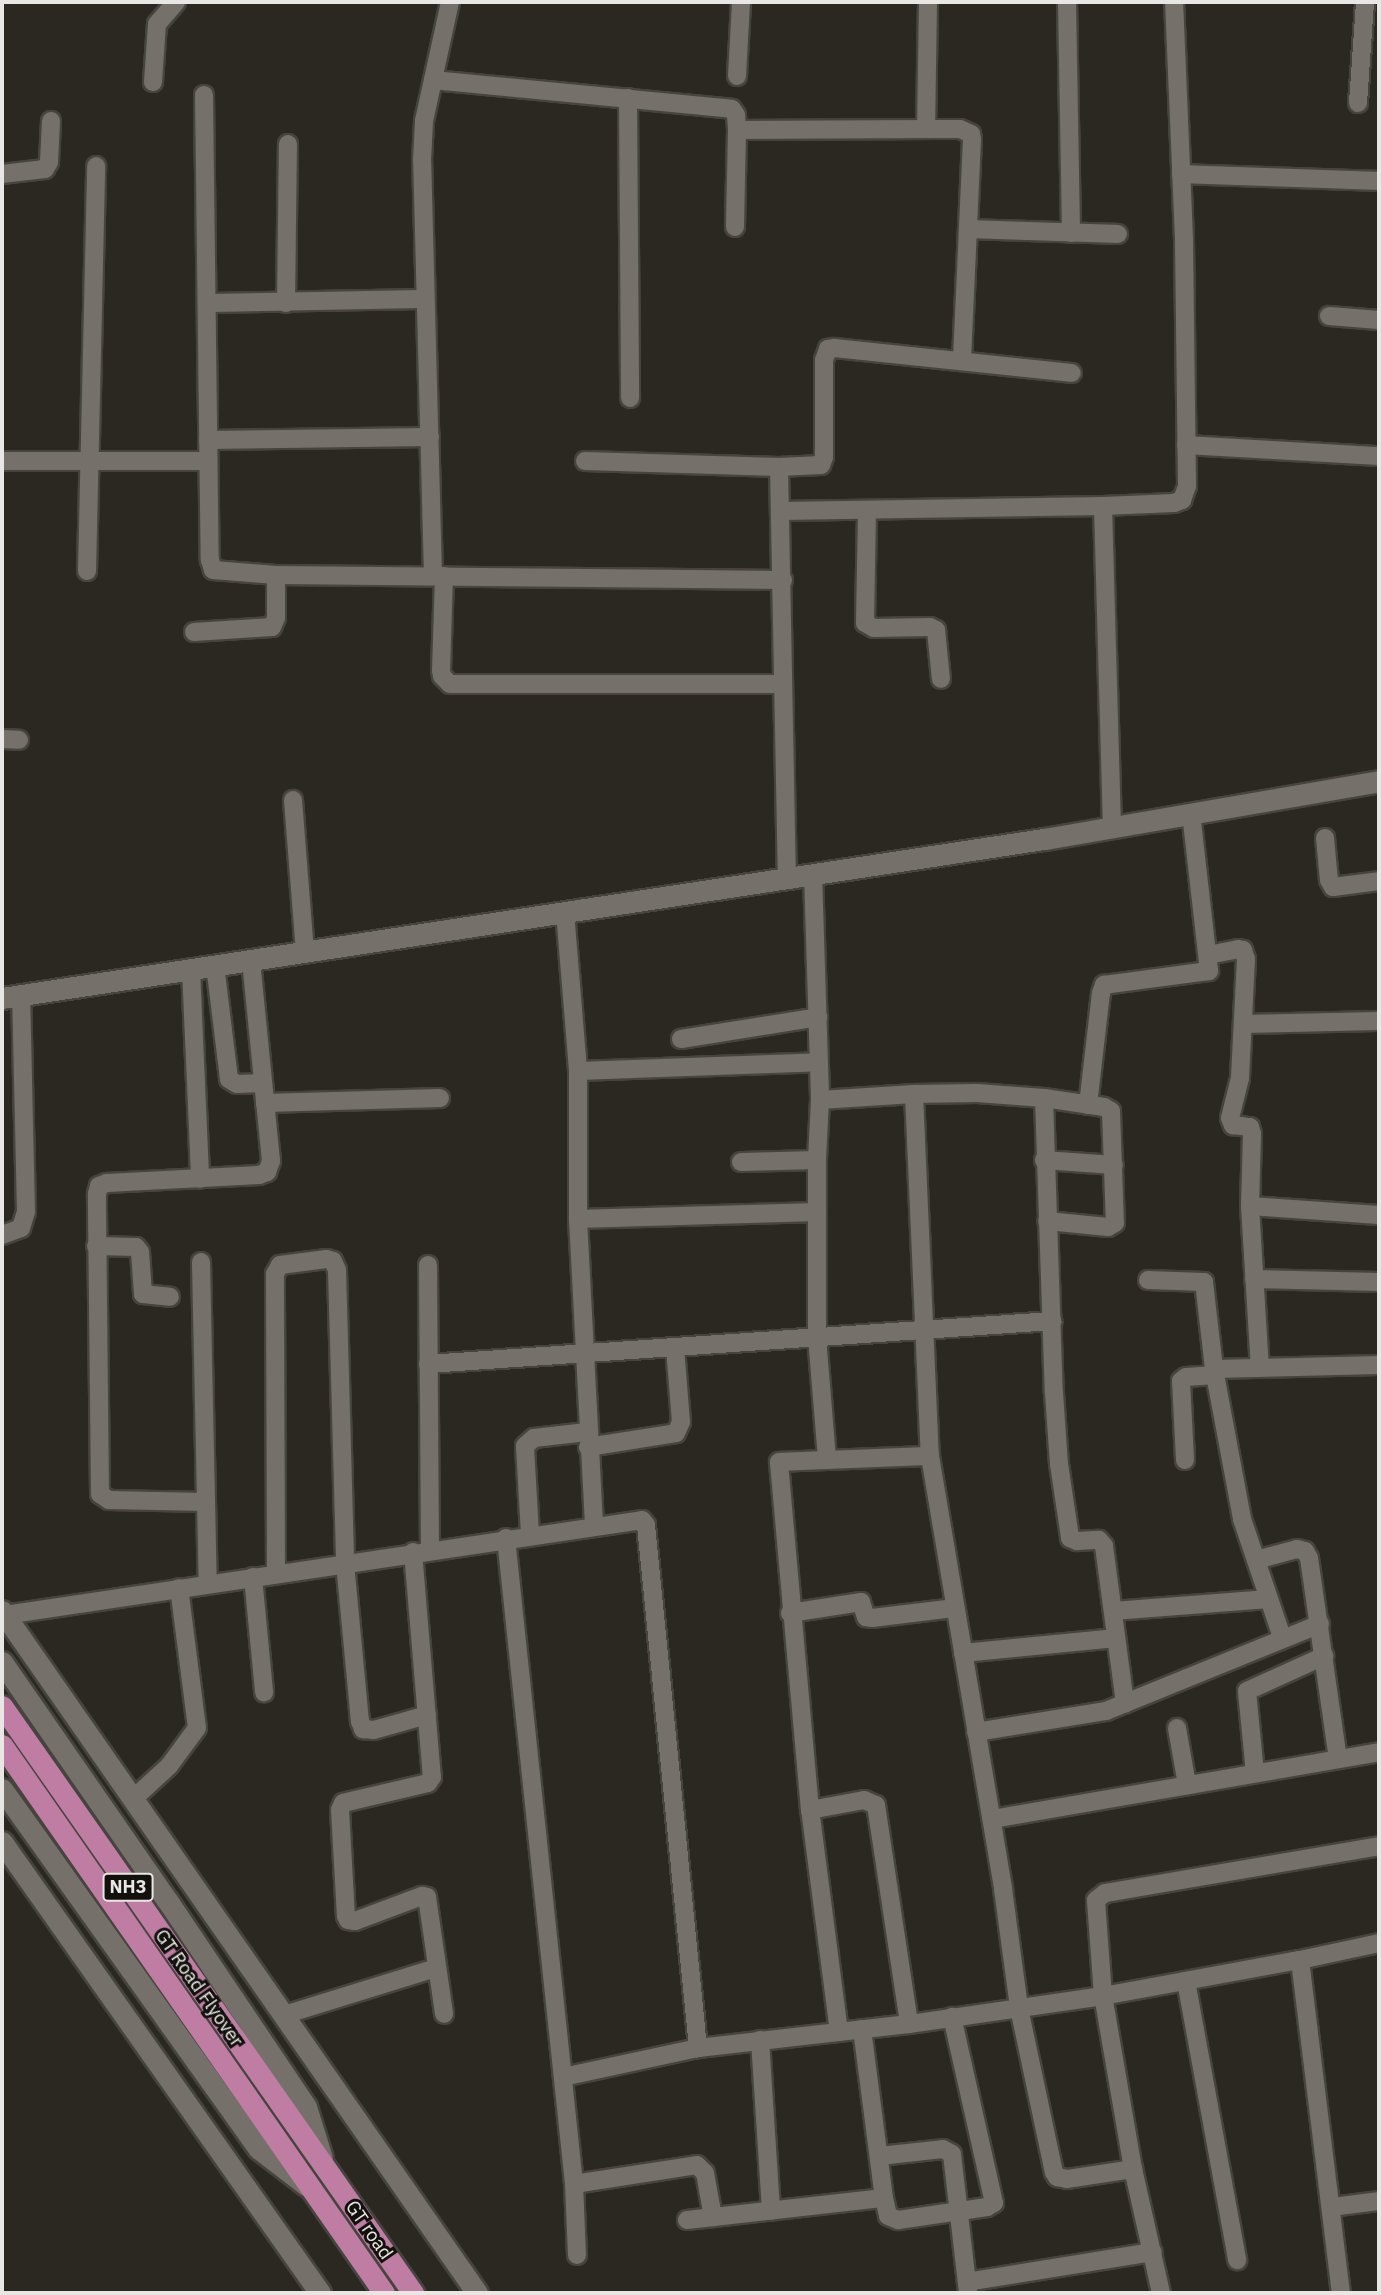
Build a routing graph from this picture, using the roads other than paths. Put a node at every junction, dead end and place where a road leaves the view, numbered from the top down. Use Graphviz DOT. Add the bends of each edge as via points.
graph roads {
  1 [pos="176,2"];
  2 [pos="450,2"];
  3 [pos="741,2"];
  4 [pos="928,2"];
  5 [pos="1067,2"];
  6 [pos="1174,2"];
  7 [pos="1365,2"];
  8 [pos="737,76"];
  9 [pos="433,80"];
  10 [pos="153,82"];
  11 [pos="204,95"];
  12 [pos="628,97"];
  13 [pos="1358,103"];
  14 [pos="51,121"];
  15 [pos="926,128"];
  16 [pos="737,130"];
  17 [pos="288,145"];
  18 [pos="96,166"];
  19 [pos="2,174"];
  20 [pos="1181,174"];
  21 [pos="1379,181"];
  22 [pos="734,227"];
  23 [pos="968,229"];
  24 [pos="1071,233"];
  25 [pos="1118,234"];
  26 [pos="425,299"];
  27 [pos="206,303"];
  28 [pos="286,303"];
  29 [pos="1329,316"];
  30 [pos="1379,320"];
  31 [pos="962,361"];
  32 [pos="1072,373"];
  33 [pos="630,398"];
  34 [pos="430,437"];
  35 [pos="208,440"];
  36 [pos="1185,445"];
  37 [pos="1379,456"];
  38 [pos="88,460"];
  39 [pos="2,461"];
  40 [pos="208,461"];
  41 [pos="585,461"];
  42 [pos="779,467"];
  43 [pos="1102,506"];
  44 [pos="867,510"];
  45 [pos="780,511"];
  46 [pos="88,570"];
  47 [pos="276,575"];
  48 [pos="439,576"];
  49 [pos="783,580"];
  50 [pos="194,632"];
  51 [pos="941,679"];
  52 [pos="781,684"];
  53 [pos="1379,781"];
  54 [pos="293,800"];
  55 [pos="1191,814"];
  56 [pos="1112,827"];
  57 [pos="1325,838"];
  58 [pos="813,874"];
  59 [pos="787,876"];
  60 [pos="1379,881"];
  61 [pos="565,912"];
  62 [pos="305,951"];
  63 [pos="1208,955"];
  64 [pos="251,960"];
  65 [pos="215,965"];
  66 [pos="191,969"];
  67 [pos="11,996"];
  68 [pos="818,1017"];
  69 [pos="1379,1021"];
  70 [pos="1243,1024"];
  71 [pos="681,1039"];
  72 [pos="819,1062"];
  73 [pos="578,1071"];
  74 [pos="263,1083"];
  75 [pos="914,1094"];
  76 [pos="440,1098"];
  77 [pos="1044,1098"];
  78 [pos="820,1100"];
  79 [pos="265,1103"];
  80 [pos="1088,1105"];
  81 [pos="817,1160"];
  82 [pos="1044,1160"];
  83 [pos="741,1162"];
  84 [pos="1114,1165"];
  85 [pos="200,1180"];
  86 [pos="1250,1206"];
  87 [pos="817,1212"];
  88 [pos="1379,1215"];
  89 [pos="578,1219"];
  90 [pos="1047,1221"];
  91 [pos="2,1235"];
  92 [pos="96,1246"];
  93 [pos="201,1262"];
  94 [pos="428,1265"];
  95 [pos="1254,1279"];
  96 [pos="1148,1280"];
  97 [pos="1379,1282"];
  98 [pos="170,1297"];
  99 [pos="1053,1321"];
  100 [pos="924,1330"];
  101 [pos="817,1337"];
  102 [pos="675,1348"];
  103 [pos="584,1356"];
  104 [pos="428,1364"];
  105 [pos="1379,1365"];
  106 [pos="1260,1368"];
  107 [pos="1214,1372"];
  108 [pos="588,1439"];
  109 [pos="930,1456"];
  110 [pos="827,1459"];
  111 [pos="1185,1460"];
  112 [pos="205,1502"];
  113 [pos="594,1525"];
  114 [pos="530,1534"];
  115 [pos="506,1538"];
  116 [pos="421,1551"];
  117 [pos="1256,1560"];
  118 [pos="345,1563"];
  119 [pos="276,1573"];
  120 [pos="253,1577"];
  121 [pos="208,1584"];
  122 [pos="179,1588"];
  123 [pos="1269,1598"];
  124 [pos="954,1608"];
  125 [pos="1113,1611"];
  126 [pos="3,1613"];
  127 [pos="790,1613"];
  128 [pos="1320,1624"];
  129 [pos="1282,1637"];
  130 [pos="1116,1638"];
  131 [pos="963,1653"];
  132 [pos="1324,1656"];
  133 [pos="2,1662"];
  134 [pos="264,1692"];
  135 [pos="1125,1704"];
  136 [pos="2,1706"];
  137 [pos="427,1715"];
  138 [pos="1177,1728"];
  139 [pos="976,1732"];
  140 [pos="2,1745"];
  141 [pos="1379,1752"];
  142 [pos="1338,1759"];
  143 [pos="1255,1773"];
  144 [pos="1187,1785"];
  145 [pos="2,1789"];
  146 [pos="133,1799"];
  147 [pos="810,1810"];
  148 [pos="992,1819"];
  149 [pos="2,1842"];
  150 [pos="1379,1846"];
  151 [pos="1379,1943"];
  152 [pos="1300,1961"];
  153 [pos="436,1968"];
  154 [pos="1186,1982"];
  155 [pos="1103,1996"];
  156 [pos="1019,2008"];
  157 [pos="444,2014"];
  158 [pos="284,2015"];
  159 [pos="952,2017"];
  160 [pos="909,2024"];
  161 [pos="862,2029"];
  162 [pos="839,2032"];
  163 [pos="760,2040"];
  164 [pos="698,2048"];
  165 [pos="563,2077"];
  166 [pos="879,2156"];
  167 [pos="325,2168"];
  168 [pos="1133,2169"];
  169 [pos="574,2185"];
  170 [pos="307,2186"];
  171 [pos="884,2198"];
  172 [pos="1379,2201"];
  173 [pos="1332,2207"];
  174 [pos="961,2210"];
  175 [pos="771,2211"];
  176 [pos="713,2217"];
  177 [pos="687,2220"];
  178 [pos="1153,2252"];
  179 [pos="577,2255"];
  180 [pos="1237,2260"];
  181 [pos="968,2287"];
  182 [pos="320,2293"];
  183 [pos="383,2293"];
  184 [pos="413,2293"];
  185 [pos="477,2293"];
  186 [pos="1161,2293"];
  187 [pos="1341,2293"];
  1 -- 10 [label="street" via="157,24"];
  2 -- 9 [label="street"];
  3 -- 8 [label="street"];
  4 -- 15 [label="street"];
  5 -- 24 [label="street"];
  6 -- 20 [label="street"];
  7 -- 13 [label="street"];
  9 -- 12 [label="street"];
  9 -- 26 [label="street" via="422,160"];
  11 -- 27 [label="street"];
  12 -- 16 [label="street" via="724,107 736,115"];
  12 -- 33 [label="street"];
  14 -- 19 [label="street" via="45,169"];
  15 -- 16 [label="street"];
  15 -- 23 [label="street" via="971,134"];
  16 -- 22 [label="street"];
  17 -- 28 [label="street"];
  18 -- 38 [label="street"];
  20 -- 21 [label="street"];
  20 -- 36 [label="street"];
  23 -- 24 [label="street"];
  23 -- 31 [label="street"];
  24 -- 25 [label="street"];
  26 -- 28 [label="street"];
  26 -- 34 [label="street"];
  27 -- 28 [label="street"];
  27 -- 35 [label="street"];
  29 -- 30 [label="street"];
  31 -- 32 [label="street"];
  31 -- 42 [label="street" via="828,349 824,360 823,461"];
  34 -- 35 [label="street"];
  34 -- 48 [label="street"];
  35 -- 40 [label="street"];
  36 -- 37 [label="street"];
  36 -- 43 [label="street" via="1187,486 1181,500"];
  38 -- 39 [label="street"];
  38 -- 40 [label="street"];
  38 -- 46 [label="street"];
  40 -- 47 [label="street" via="211,566 219,572"];
  41 -- 42 [label="street"];
  42 -- 45 [label="street"];
  43 -- 44 [label="street"];
  43 -- 56 [label="street"];
  44 -- 45 [label="street"];
  44 -- 51 [label="street" via="865,623 874,628 936,630"];
  45 -- 49 [label="street"];
  47 -- 48 [label="street"];
  47 -- 50 [label="street" via="272,627"];
  48 -- 49 [label="street"];
  48 -- 52 [label="street" via="441,670 450,684"];
  49 -- 52 [label="street"];
  52 -- 59 [label="street"];
  53 -- 55 [label="street"];
  54 -- 62 [label="street"];
  55 -- 56 [label="street"];
  55 -- 63 [label="street"];
  56 -- 58 [label="street"];
  57 -- 60 [label="street" via="1333,887"];
  58 -- 59 [label="street"];
  58 -- 68 [label="street"];
  59 -- 61 [label="street"];
  61 -- 62 [label="street"];
  61 -- 73 [label="street"];
  62 -- 64 [label="street"];
  63 -- 70 [label="street" via="1238,949 1245,954"];
  63 -- 80 [label="street" via="1206,973 1104,985"];
  64 -- 65 [label="street"];
  64 -- 74 [label="street"];
  65 -- 66 [label="street"];
  65 -- 74 [label="street" via="229,1079 237,1084"];
  66 -- 67 [label="street"];
  66 -- 85 [label="street"];
  67 -- 91 [label="street" via="26,1212 21,1228"];
  68 -- 71 [label="street"];
  68 -- 72 [label="street"];
  69 -- 70 [label="street"];
  70 -- 86 [label="street" via="1240,1078 1230,1118 1233,1125 1252,1130"];
  72 -- 73 [label="street"];
  72 -- 78 [label="street"];
  73 -- 89 [label="street"];
  74 -- 79 [label="street"];
  75 -- 77 [label="street"];
  75 -- 78 [label="street"];
  75 -- 100 [label="street"];
  76 -- 79 [label="street"];
  77 -- 80 [label="street"];
  77 -- 82 [label="street"];
  78 -- 81 [label="street"];
  79 -- 85 [label="street" via="271,1161 267,1172"];
  80 -- 84 [label="street" via="1111,1111"];
  81 -- 83 [label="street"];
  81 -- 87 [label="street"];
  82 -- 84 [label="street"];
  82 -- 90 [label="street"];
  84 -- 90 [label="street" via="1113,1225"];
  85 -- 92 [label="street" via="99,1186"];
  86 -- 88 [label="street"];
  86 -- 95 [label="street"];
  87 -- 89 [label="street"];
  87 -- 101 [label="street"];
  89 -- 103 [label="street"];
  90 -- 99 [label="street"];
  92 -- 98 [label="street" via="136,1247 143,1294"];
  92 -- 112 [label="street" via="100,1494 108,1500"];
  93 -- 112 [label="street"];
  94 -- 104 [label="street"];
  95 -- 97 [label="street"];
  95 -- 106 [label="street"];
  96 -- 107 [label="street" via="1204,1282"];
  99 -- 100 [label="street"];
  99 -- 125 [label="street" via="1056,1426 1069,1534 1073,1540 1102,1542"];
  100 -- 101 [label="street"];
  100 -- 109 [label="street"];
  101 -- 102 [label="street"];
  101 -- 110 [label="street"];
  102 -- 103 [label="street"];
  102 -- 108 [label="street" via="681,1422 676,1433"];
  103 -- 104 [label="street"];
  103 -- 108 [label="street"];
  104 -- 116 [label="street"];
  105 -- 106 [label="street"];
  106 -- 107 [label="street"];
  107 -- 111 [label="street" via="1181,1381"];
  107 -- 117 [label="street" via="1242,1519"];
  108 -- 113 [label="street"];
  108 -- 114 [label="street" via="534,1438 525,1446"];
  109 -- 110 [label="street"];
  109 -- 124 [label="street"];
  110 -- 127 [label="street" via="779,1462"];
  112 -- 121 [label="street"];
  113 -- 114 [label="street"];
  113 -- 164 [label="street" via="637,1519 646,1525"];
  114 -- 115 [label="street"];
  115 -- 116 [label="street"];
  115 -- 165 [label="street"];
  116 -- 118 [label="street"];
  116 -- 137 [label="street"];
  117 -- 123 [label="street"];
  117 -- 128 [label="street" via="1305,1551"];
  118 -- 119 [label="street"];
  118 -- 119 [label="street" via="337,1270 327,1259 284,1264 275,1274"];
  118 -- 137 [label="street" via="363,1729"];
  119 -- 120 [label="street"];
  120 -- 121 [label="street"];
  120 -- 134 [label="street"];
  121 -- 122 [label="street"];
  122 -- 126 [label="street"];
  122 -- 146 [label="street" via="197,1728 169,1766"];
  123 -- 125 [label="street"];
  123 -- 129 [label="street"];
  124 -- 127 [label="street" via="872,1618 866,1617 860,1602"];
  124 -- 131 [label="street"];
  125 -- 130 [label="street"];
  126 -- 146 [label="street"];
  127 -- 147 [label="street"];
  128 -- 129 [label="street"];
  128 -- 132 [label="street"];
  129 -- 135 [label="street"];
  130 -- 131 [label="street"];
  130 -- 135 [label="street"];
  131 -- 139 [label="street"];
  132 -- 142 [label="street"];
  132 -- 143 [label="street" via="1247,1691"];
  133 -- 167 [label="street" via="306,2107"];
  135 -- 139 [label="street" via="1087,1716"];
  136 -- 167 [label="highway, GT Road Flyover / NH3"];
  137 -- 153 [label="street" via="430,1780 346,1801 340,1810 348,1920 425,1895"];
  138 -- 144 [label="street"];
  139 -- 148 [label="street"];
  140 -- 170 [label="highway, GT Road Flyover / NH3"];
  141 -- 142 [label="street"];
  142 -- 143 [label="street"];
  143 -- 144 [label="street"];
  144 -- 148 [label="street"];
  145 -- 170 [label="street" via="259,2150"];
  146 -- 158 [label="street"];
  147 -- 160 [label="street" via="864,1800 876,1805"];
  147 -- 162 [label="street"];
  148 -- 156 [label="street"];
  149 -- 182 [label="street"];
  150 -- 155 [label="street" via="1098,1896 1094,1912"];
  151 -- 152 [label="street"];
  152 -- 154 [label="street"];
  152 -- 173 [label="street"];
  153 -- 157 [label="street"];
  153 -- 158 [label="street"];
  154 -- 155 [label="street"];
  154 -- 180 [label="street"];
  155 -- 156 [label="street"];
  155 -- 168 [label="street"];
  156 -- 159 [label="street"];
  156 -- 168 [label="street" via="1057,2177"];
  158 -- 185 [label="street"];
  159 -- 160 [label="street"];
  159 -- 174 [label="street" via="994,2197 991,2206"];
  160 -- 161 [label="street"];
  161 -- 162 [label="street"];
  161 -- 166 [label="street"];
  162 -- 163 [label="street"];
  163 -- 164 [label="street"];
  163 -- 175 [label="street"];
  164 -- 165 [label="street"];
  165 -- 169 [label="street"];
  166 -- 171 [label="street"];
  166 -- 174 [label="street" via="950,2151"];
  167 -- 184 [label="highway, GT road / NH3"];
  168 -- 178 [label="street"];
  169 -- 176 [label="street" via="697,2165 705,2173"];
  169 -- 179 [label="street"];
  170 -- 183 [label="highway, GT road / NH3"];
  171 -- 174 [label="street" via="888,2216 894,2220"];
  171 -- 175 [label="street"];
  172 -- 173 [label="street"];
  173 -- 187 [label="street"];
  174 -- 181 [label="street"];
  175 -- 176 [label="street"];
  176 -- 177 [label="street"];
  178 -- 181 [label="street"];
  178 -- 186 [label="street"];
}
